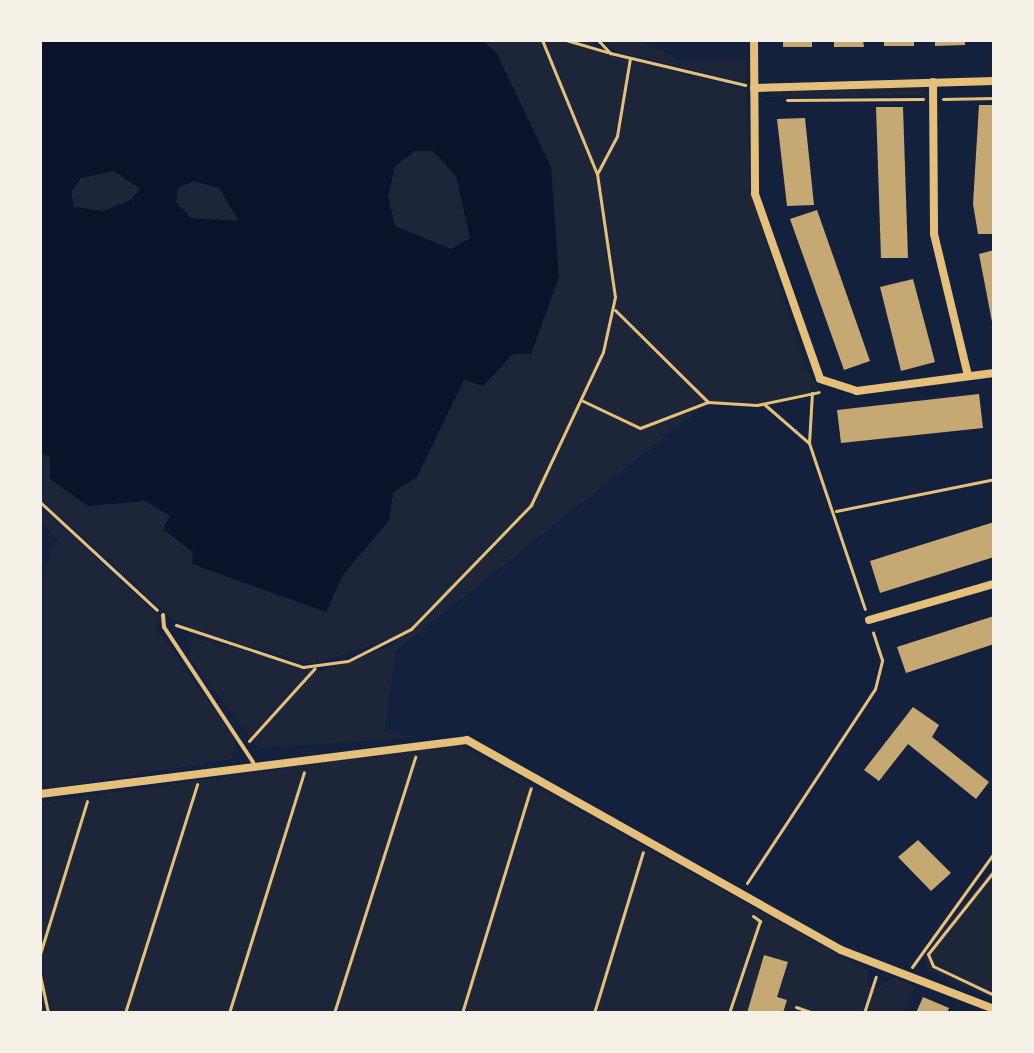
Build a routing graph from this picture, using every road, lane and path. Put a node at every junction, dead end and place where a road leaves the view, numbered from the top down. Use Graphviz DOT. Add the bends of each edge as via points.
graph roads {
  1 [pos="542,40"];
  2 [pos="566,40"];
  3 [pos="598,40"];
  4 [pos="754,40"];
  5 [pos="610,53"];
  6 [pos="630,58"];
  7 [pos="994,81"];
  8 [pos="933,82"];
  9 [pos="754,88"];
  10 [pos="994,98"];
  11 [pos="933,99"];
  12 [pos="781,101"];
  13 [pos="597,174"];
  14 [pos="614,310"];
  15 [pos="994,373"];
  16 [pos="968,376"];
  17 [pos="836,388"];
  18 [pos="812,393"];
  19 [pos="581,400"];
  20 [pos="708,402"];
  21 [pos="764,404"];
  22 [pos="809,443"];
  23 [pos="994,479"];
  24 [pos="40,502"];
  25 [pos="836,511"];
  26 [pos="994,584"];
  27 [pos="163,615"];
  28 [pos="869,620"];
  29 [pos="315,668"];
  30 [pos="247,746"];
  31 [pos="430,753"];
  32 [pos="416,754"];
  33 [pos="401,755"];
  34 [pos="253,762"];
  35 [pos="292,766"];
  36 [pos="520,777"];
  37 [pos="214,779"];
  38 [pos="198,781"];
  39 [pos="182,784"];
  40 [pos="533,784"];
  41 [pos="545,791"];
  42 [pos="40,794"];
  43 [pos="103,796"];
  44 [pos="88,799"];
  45 [pos="74,801"];
  46 [pos="631,842"];
  47 [pos="643,849"];
  48 [pos="994,853"];
  49 [pos="656,857"];
  50 [pos="994,871"];
  51 [pos="742,893"];
  52 [pos="744,910"];
  53 [pos="40,954"];
  54 [pos="881,967"];
  55 [pos="909,974"];
  56 [pos="40,975"];
  57 [pos="994,995"];
  58 [pos="796,1007"];
  59 [pos="994,1009"];
  60 [pos="48,1013"];
  61 [pos="125,1013"];
  62 [pos="229,1013"];
  63 [pos="334,1013"];
  64 [pos="462,1013"];
  65 [pos="594,1013"];
  66 [pos="729,1013"];
  67 [pos="813,1013"];
  68 [pos="864,1013"];
  1 -- 13 [label="path"];
  2 -- 5 [label="path"];
  3 -- 5 [label="path"];
  4 -- 9 [label="street"];
  5 -- 6 [label="path"];
  6 -- 9 [label="path"];
  6 -- 13 [label="path" via="617,136"];
  7 -- 8 [label="street"];
  8 -- 9 [label="street"];
  8 -- 11 [label="street"];
  9 -- 17 [label="street" via="755,194 808,356"];
  10 -- 11 [label="path"];
  11 -- 12 [label="path"];
  11 -- 16 [label="street" via="934,234"];
  13 -- 14 [label="path" via="613,246"];
  14 -- 19 [label="path"];
  14 -- 20 [label="path" via="631,318 687,387"];
  15 -- 16 [label="street"];
  16 -- 17 [label="street"];
  17 -- 18 [label="path"];
  18 -- 21 [label="path"];
  18 -- 22 [label="path"];
  19 -- 20 [label="path" via="640,428"];
  19 -- 29 [label="path" via="531,505 480,562 396,641"];
  20 -- 21 [label="path"];
  21 -- 22 [label="path"];
  22 -- 25 [label="path"];
  23 -- 25 [label="path"];
  24 -- 27 [label="path"];
  25 -- 28 [label="path"];
  26 -- 28 [label="street"];
  27 -- 29 [label="path" via="202,639"];
  27 -- 30 [label="lane" via="164,627"];
  28 -- 51 [label="path" via="882,660 875,689"];
  29 -- 30 [label="path"];
  30 -- 34 [label="lane"];
  31 -- 32 [label="path"];
  32 -- 33 [label="path"];
  32 -- 63 [label="path"];
  34 -- 42 [label="street"];
  34 -- 51 [label="street" via="475,741"];
  35 -- 62 [label="path" via="307,764"];
  36 -- 40 [label="path"];
  37 -- 38 [label="path"];
  38 -- 39 [label="path"];
  38 -- 61 [label="path"];
  40 -- 41 [label="path"];
  40 -- 64 [label="path"];
  43 -- 44 [label="path"];
  44 -- 45 [label="path"];
  44 -- 53 [label="path"];
  46 -- 47 [label="path"];
  47 -- 49 [label="path"];
  47 -- 65 [label="path"];
  48 -- 55 [label="path"];
  50 -- 57 [label="path" via="928,954 933,966"];
  51 -- 54 [label="street"];
  52 -- 66 [label="path" via="760,921"];
  54 -- 55 [label="street"];
  54 -- 68 [label="path"];
  55 -- 59 [label="street"];
  56 -- 60 [label="path"];
  58 -- 67 [label="path"];
}
